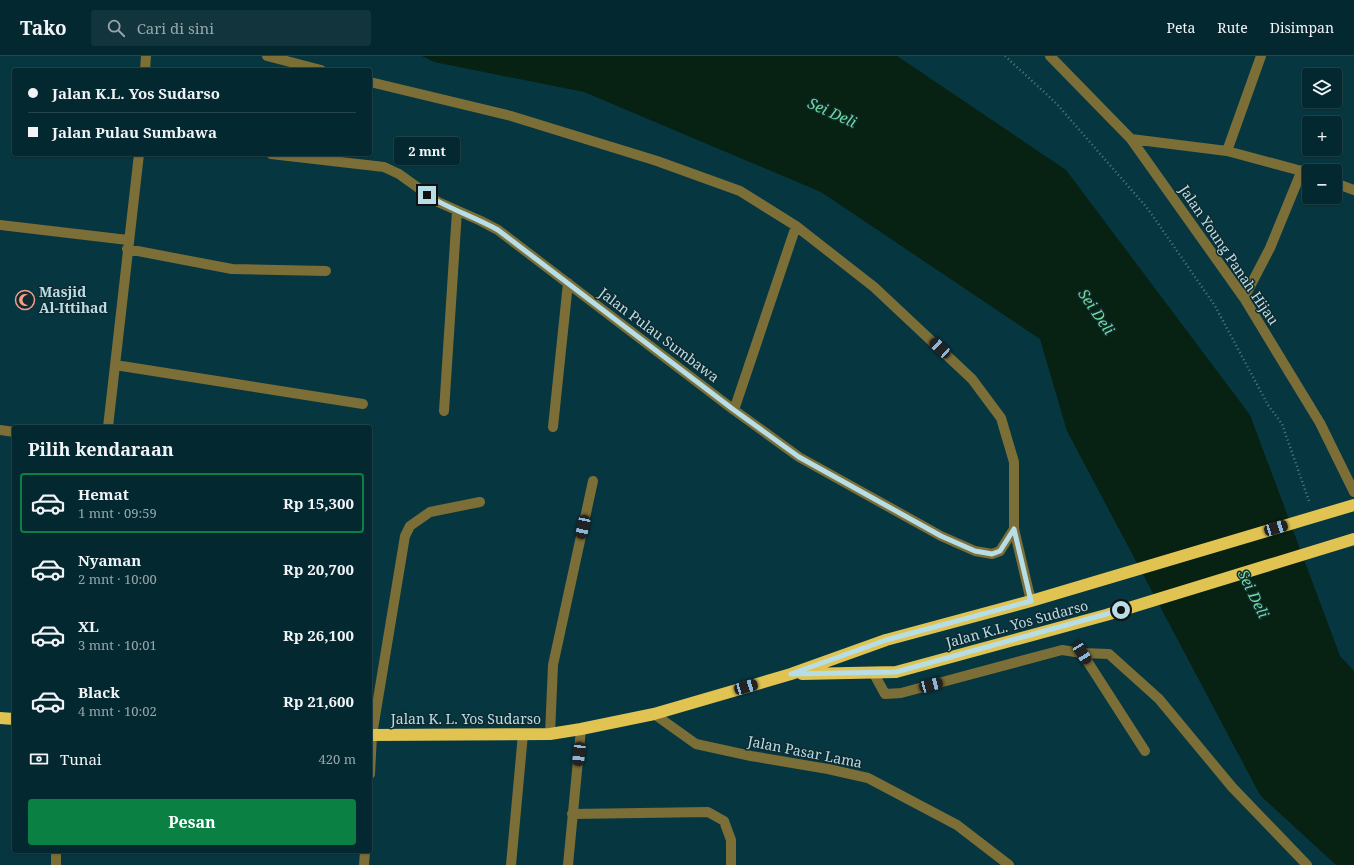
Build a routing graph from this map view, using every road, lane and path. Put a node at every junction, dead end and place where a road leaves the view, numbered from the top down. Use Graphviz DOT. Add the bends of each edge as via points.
graph roads {
  1 [pos="146,56"];
  2 [pos="267,56"];
  3 [pos="1005,56"];
  4 [pos="1050,56"];
  5 [pos="1261,56"];
  6 [pos="145,68"];
  7 [pos="313,68"];
  8 [pos="372,82"];
  9 [pos="1131,139"];
  10 [pos="1227,151"];
  11 [pos="139,156"];
  12 [pos="288,156"];
  13 [pos="1302,171"];
  14 [pos="1302,179"];
  15 [pos="1342,186"];
  16 [pos="1354,190"];
  17 [pos="457,211"];
  18 [pos="0,225"];
  19 [pos="796,226"];
  20 [pos="128,244"];
  21 [pos="326,271"];
  22 [pos="568,283"];
  23 [pos="1244,298"];
  24 [pos="115,365"];
  25 [pos="362,404"];
  26 [pos="734,410"];
  27 [pos="444,411"];
  28 [pos="108,425"];
  29 [pos="553,427"];
  30 [pos="0,430"];
  31 [pos="12,432"];
  32 [pos="593,481"];
  33 [pos="1303,486"];
  34 [pos="1354,492"];
  35 [pos="480,502"];
  36 [pos="1354,505"];
  37 [pos="1014,529"];
  38 [pos="1354,539"];
  39 [pos="1031,601"];
  40 [pos="1082,653"];
  41 [pos="873,672"];
  42 [pos="791,674"];
  43 [pos="654,714"];
  44 [pos="0,718"];
  45 [pos="12,719"];
  46 [pos="372,729"];
  47 [pos="581,729"];
  48 [pos="556,733"];
  49 [pos="523,734"];
  50 [pos="372,735"];
  51 [pos="1145,751"];
  52 [pos="572,814"];
  53 [pos="56,853"];
  54 [pos="365,853"];
  55 [pos="56,865"];
  56 [pos="364,865"];
  57 [pos="511,865"];
  58 [pos="568,865"];
  59 [pos="731,865"];
  60 [pos="1009,865"];
  61 [pos="1307,865"];
  1 -- 6 [label="street"];
  2 -- 7 [label="street"];
  3 -- 33 [label="path" via="1056,103 1148,209 1215,306 1268,405 1282,424"];
  4 -- 9 [label="street, Jalan Young Panah Hijau"];
  5 -- 10 [label="street"];
  8 -- 19 [label="street" via="511,116 657,161 740,191"];
  9 -- 10 [label="street"];
  9 -- 23 [label="street, Jalan Young Panah Hijau"];
  10 -- 13 [label="street"];
  11 -- 20 [label="street"];
  12 -- 17 [label="street, Jalan Pulau Sumbawa" via="384,167 399,174 438,202"];
  14 -- 23 [label="street"];
  15 -- 16 [label="street"];
  17 -- 22 [label="street, Jalan Pulau Sumbawa" via="498,230"];
  17 -- 27 [label="street"];
  18 -- 20 [label="street"];
  19 -- 26 [label="street"];
  19 -- 37 [label="street" via="892,303 972,379 1002,418 1014,462"];
  20 -- 21 [label="street" via="232,269"];
  20 -- 24 [label="street"];
  22 -- 26 [label="street, Jalan Pulau Sumbawa"];
  22 -- 29 [label="street"];
  23 -- 34 [label="street, Jalan Young Panah Hijau" via="1320,422"];
  24 -- 25 [label="street"];
  24 -- 28 [label="street"];
  26 -- 37 [label="street, Jalan Pulau Sumbawa" via="799,457 941,536 975,551 992,554 1000,551"];
  30 -- 31 [label="street"];
  32 -- 48 [label="street" via="553,665"];
  35 -- 46 [label="street" via="430,512 410,526 405,536"];
  36 -- 39 [label="highway, Jalan K.L. Yos Sudarso"];
  37 -- 39 [label="street"];
  38 -- 41 [label="highway, Jalan K.L. Yos Sudarso" via="1106,615 896,672"];
  39 -- 42 [label="highway, Jalan K.L. Yos Sudarso" via="886,640"];
  40 -- 41 [label="street" via="1062,650 902,693 885,694"];
  40 -- 51 [label="street"];
  40 -- 61 [label="street" via="1109,654 1159,699 1232,787"];
  41 -- 42 [label="highway, Jalan K.L. Yos Sudarso"];
  42 -- 43 [label="highway, Jalan K.L. Yos Sudarso"];
  43 -- 47 [label="highway, Jalan K.L. Yos Sudarso"];
  43 -- 60 [label="street, Jalan Pasar Lama" via="696,744 868,778 957,825"];
  44 -- 45 [label="highway"];
  47 -- 48 [label="highway, Jalan K.L. Yos Sudarso"];
  47 -- 52 [label="street"];
  48 -- 49 [label="highway, Jalan K. L. Yos Sudarso"];
  49 -- 50 [label="highway, Jalan K. L. Yos Sudarso"];
  49 -- 57 [label="street"];
  52 -- 58 [label="street"];
  52 -- 59 [label="street" via="708,812 724,821 731,840"];
  53 -- 55 [label="street"];
  54 -- 56 [label="street"];
}
